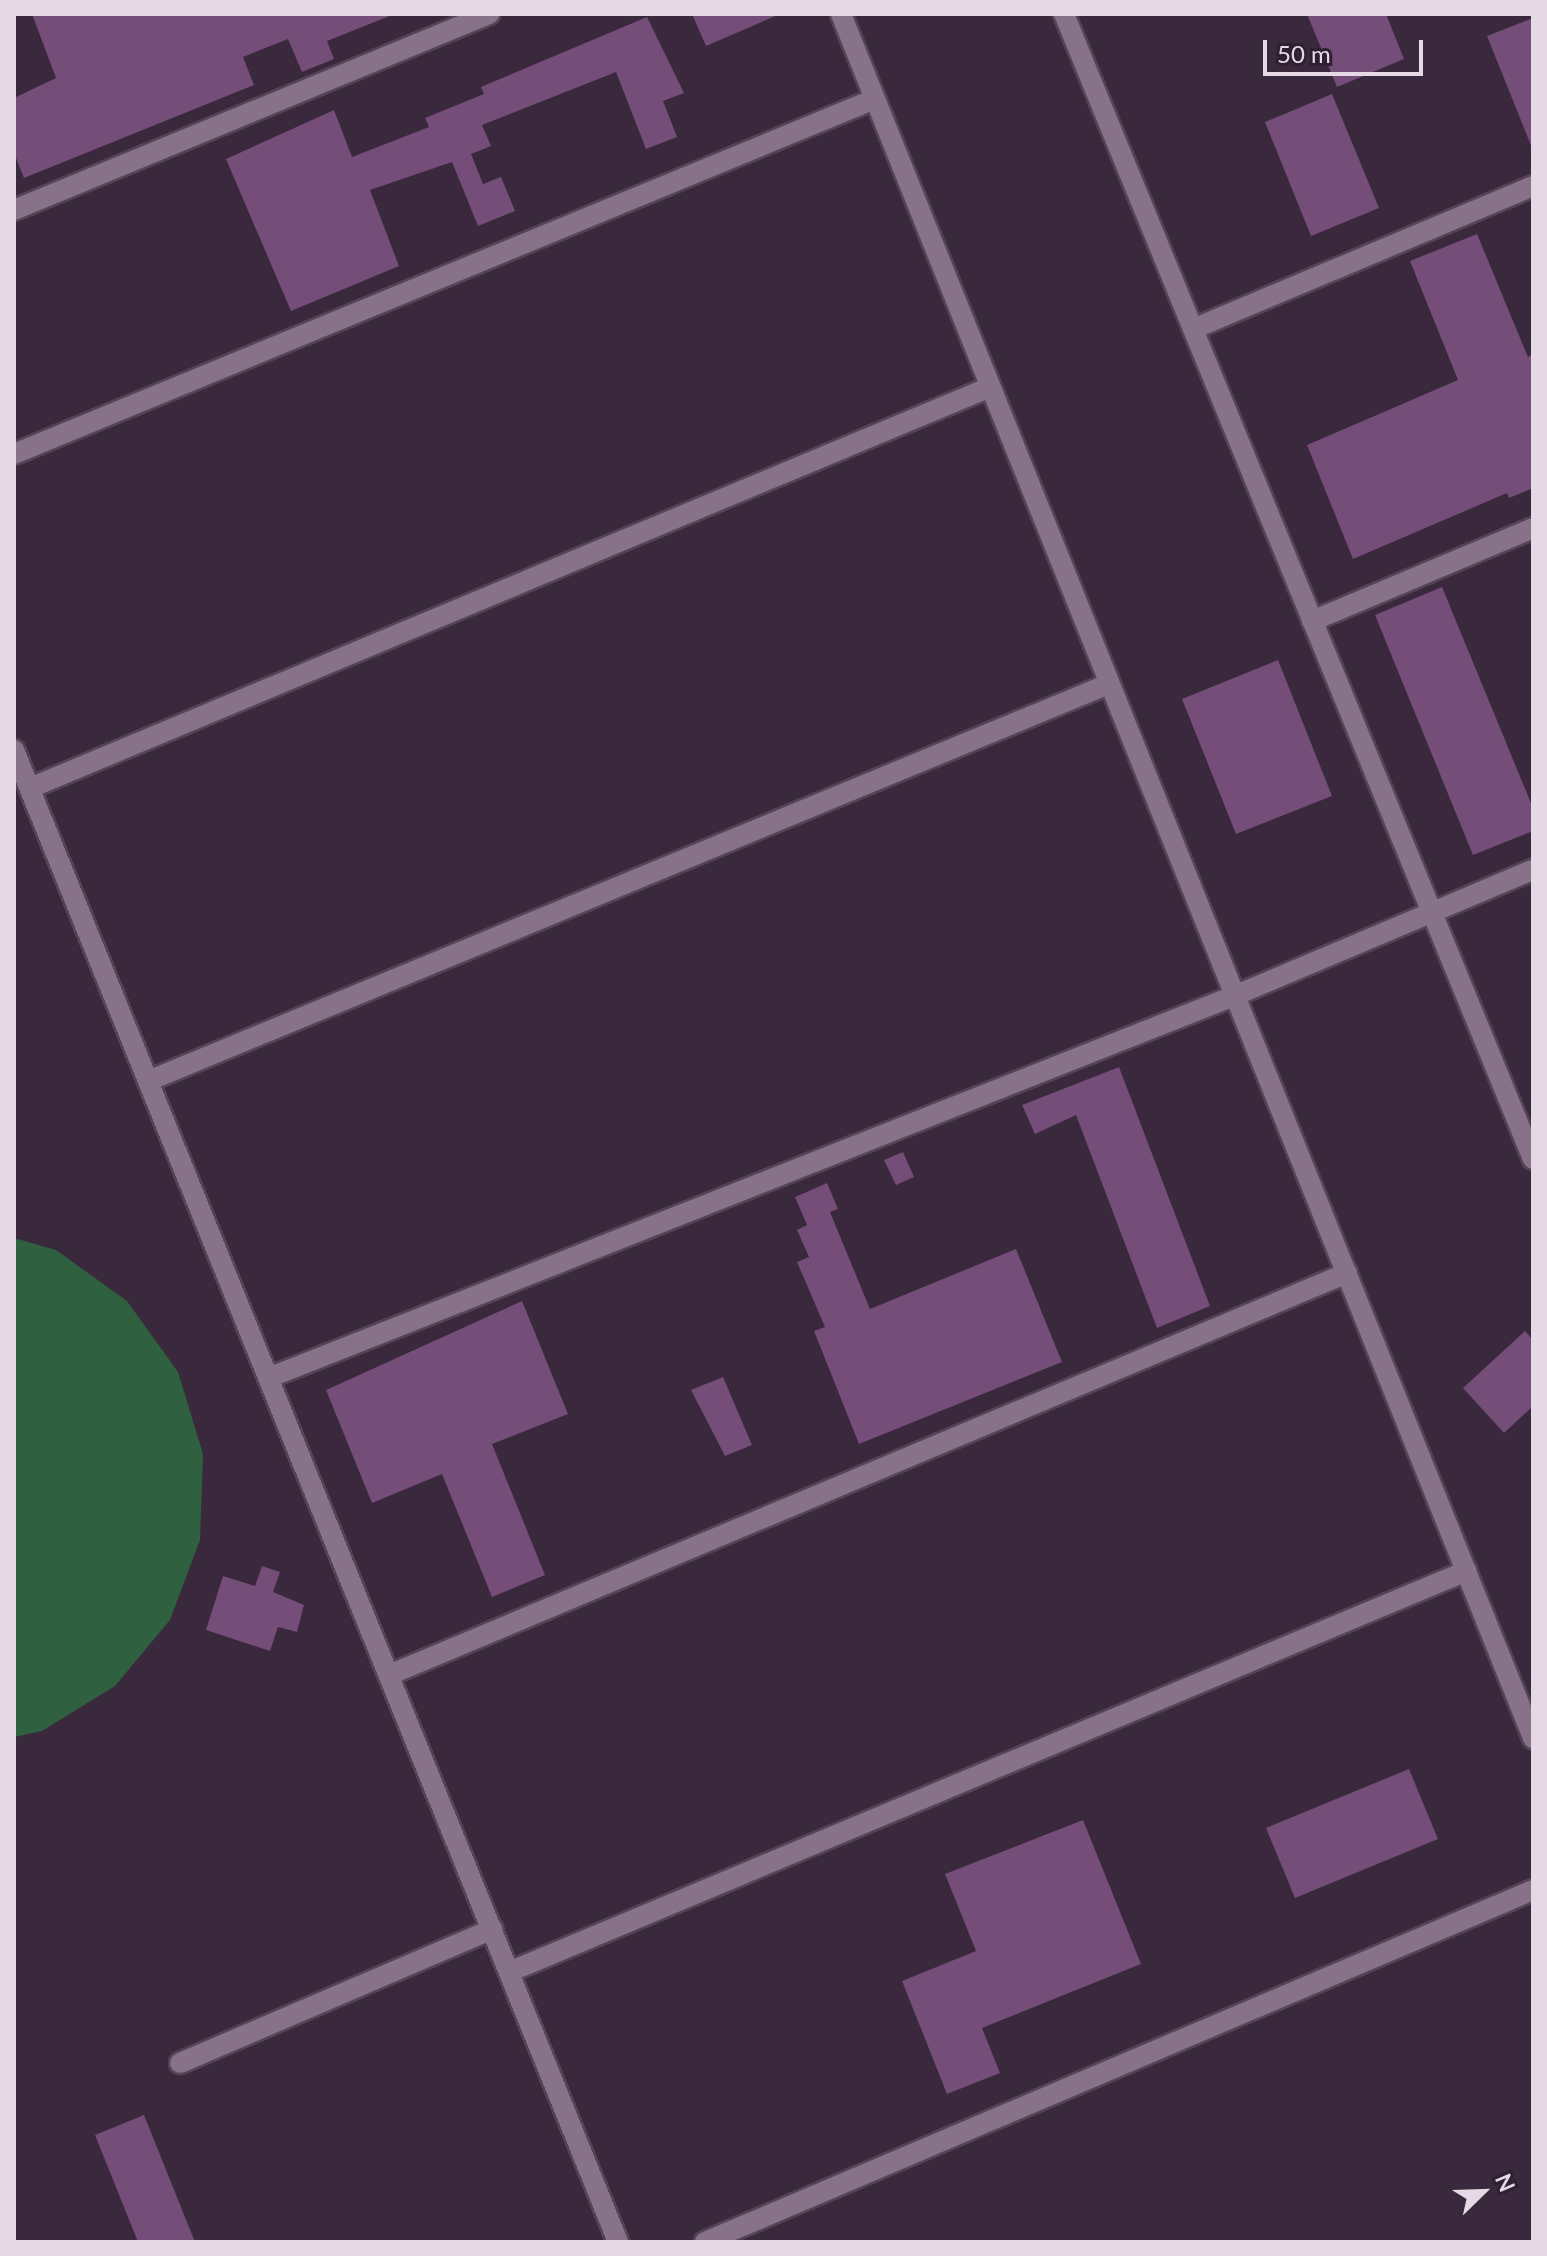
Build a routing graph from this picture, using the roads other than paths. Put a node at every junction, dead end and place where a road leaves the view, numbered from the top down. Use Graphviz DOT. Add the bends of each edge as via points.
graph roads {
  1 [pos="489,14"];
  2 [pos="841,14"];
  3 [pos="1064,14"];
  4 [pos="875,99"];
  5 [pos="1533,186"];
  6 [pos="14,210"];
  7 [pos="1193,329"];
  8 [pos="990,387"];
  9 [pos="14,454"];
  10 [pos="1533,528"];
  11 [pos="1312,621"];
  12 [pos="1109,684"];
  13 [pos="14,750"];
  14 [pos="30,788"];
  15 [pos="1533,870"];
  16 [pos="1432,912"];
  17 [pos="1234,996"];
  18 [pos="148,1081"];
  19 [pos="1533,1159"];
  20 [pos="1347,1273"];
  21 [pos="268,1378"];
  22 [pos="1466,1571"];
  23 [pos="389,1675"];
  24 [pos="1533,1738"];
  25 [pos="1533,1890"];
  26 [pos="492,1929"];
  27 [pos="509,1972"];
  28 [pos="180,2063"];
  29 [pos="618,2242"];
  30 [pos="705,2242"];
  1 -- 6 [label="street"];
  2 -- 4 [label="street"];
  3 -- 7 [label="street"];
  4 -- 8 [label="street"];
  4 -- 9 [label="street"];
  5 -- 7 [label="street"];
  7 -- 11 [label="street"];
  8 -- 12 [label="street"];
  8 -- 14 [label="street"];
  10 -- 11 [label="street"];
  11 -- 16 [label="street"];
  12 -- 17 [label="street"];
  12 -- 18 [label="street"];
  13 -- 14 [label="street"];
  14 -- 18 [label="street"];
  15 -- 16 [label="street"];
  16 -- 17 [label="street"];
  16 -- 19 [label="street"];
  17 -- 20 [label="street"];
  17 -- 21 [label="street"];
  18 -- 21 [label="street"];
  20 -- 22 [label="street"];
  20 -- 23 [label="street"];
  21 -- 23 [label="street"];
  22 -- 24 [label="street"];
  22 -- 27 [label="street"];
  23 -- 26 [label="street"];
  25 -- 30 [label="street"];
  26 -- 27 [label="street"];
  26 -- 28 [label="street"];
  27 -- 29 [label="street"];
}
